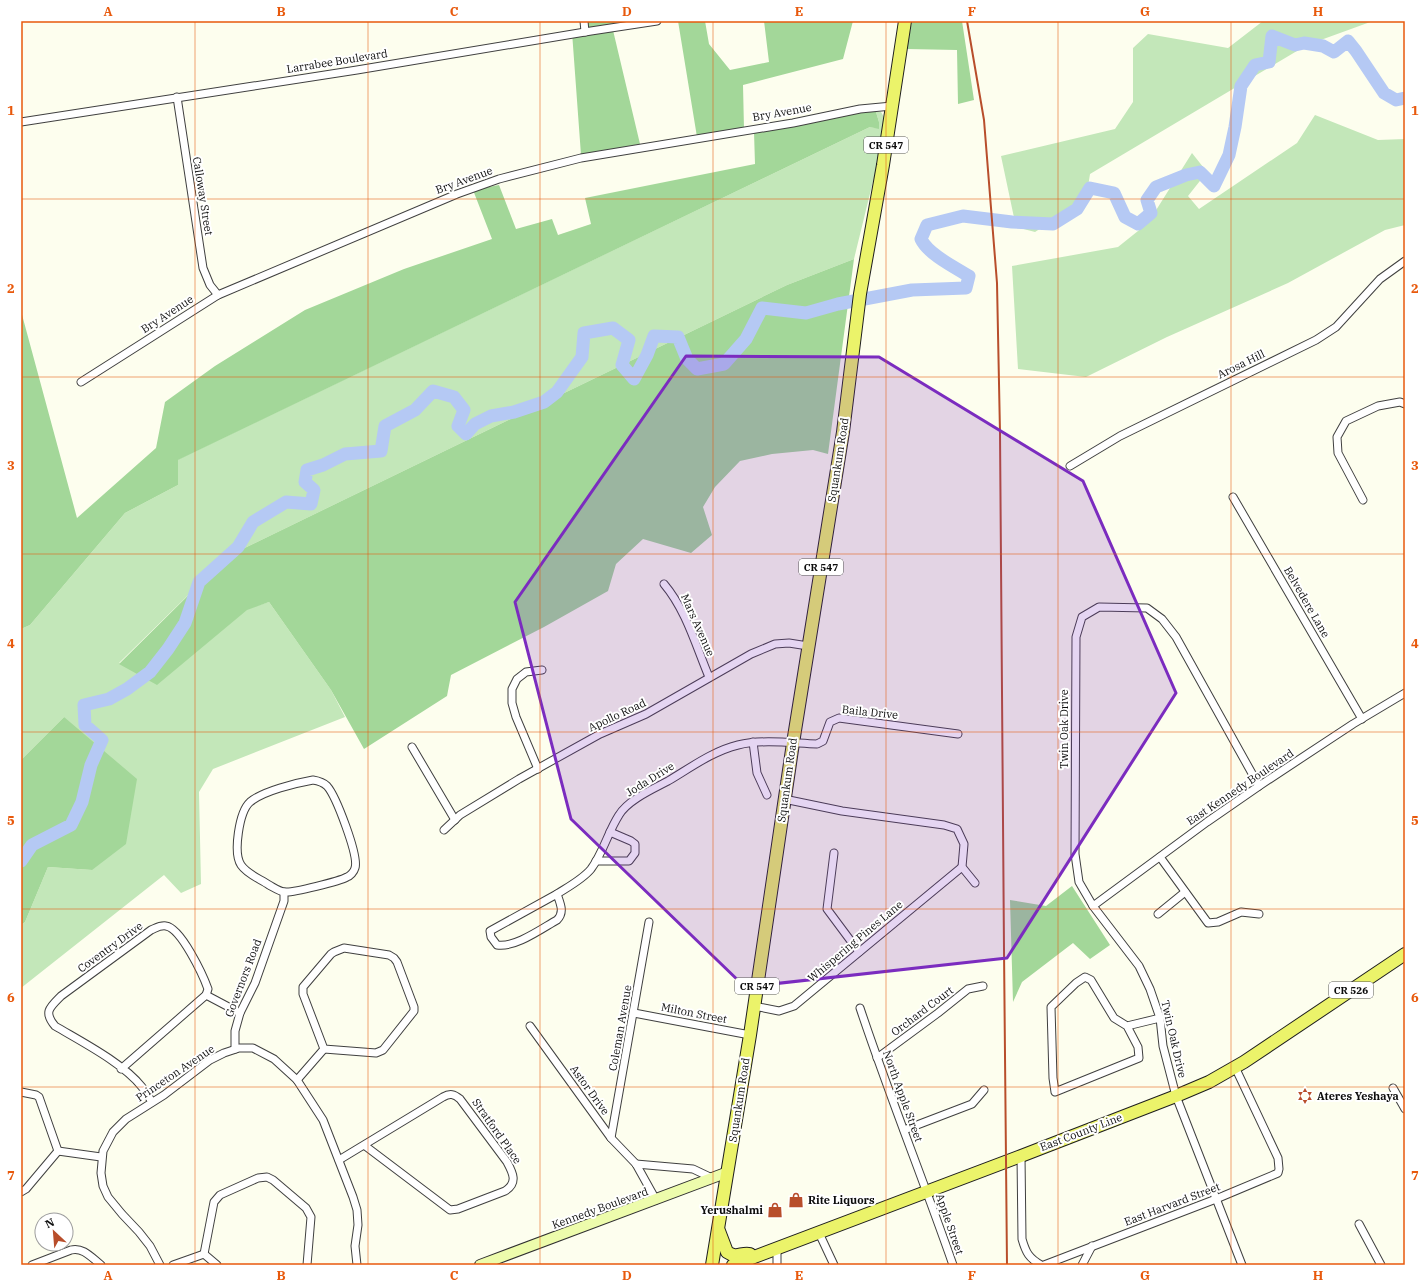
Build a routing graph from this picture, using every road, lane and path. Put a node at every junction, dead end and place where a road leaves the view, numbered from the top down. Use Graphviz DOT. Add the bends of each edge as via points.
graph roads {
  1 [pos="584,21"];
  2 [pos="657,21"];
  3 [pos="905,21"];
  4 [pos="585,32"];
  5 [pos="177,97"];
  6 [pos="892,106"];
  7 [pos="21,122"];
  8 [pos="1405,261"];
  9 [pos="218,295"];
  10 [pos="82,382"];
  11 [pos="1405,404"];
  12 [pos="1070,466"];
  13 [pos="1233,497"];
  14 [pos="1363,500"];
  15 [pos="664,584"];
  16 [pos="808,646"];
  17 [pos="542,670"];
  18 [pos="709,677"];
  19 [pos="1405,693"];
  20 [pos="1362,719"];
  21 [pos="958,734"];
  22 [pos="753,742"];
  23 [pos="793,743"];
  24 [pos="412,747"];
  25 [pos="538,769"];
  26 [pos="1259,786"];
  27 [pos="767,795"];
  28 [pos="784,800"];
  29 [pos="455,820"];
  30 [pos="444,830"];
  31 [pos="610,832"];
  32 [pos="834,853"];
  33 [pos="1160,857"];
  34 [pos="596,861"];
  35 [pos="962,867"];
  36 [pos="975,884"];
  37 [pos="284,892"];
  38 [pos="1185,892"];
  39 [pos="557,894"];
  40 [pos="1093,906"];
  41 [pos="1158,914"];
  42 [pos="1259,914"];
  43 [pos="649,922"];
  44 [pos="859,952"];
  45 [pos="1405,954"];
  46 [pos="983,986"];
  47 [pos="206,995"];
  48 [pos="754,1006"];
  49 [pos="860,1008"];
  50 [pos="634,1013"];
  51 [pos="240,1014"];
  52 [pos="1160,1018"];
  53 [pos="530,1026"];
  54 [pos="1127,1026"];
  55 [pos="750,1035"];
  56 [pos="235,1049"];
  57 [pos="324,1049"];
  58 [pos="877,1058"];
  59 [pos="1235,1067"];
  60 [pos="121,1069"];
  61 [pos="297,1080"];
  62 [pos="1394,1088"];
  63 [pos="984,1090"];
  64 [pos="21,1092"];
  65 [pos="1176,1096"];
  66 [pos="152,1102"];
  67 [pos="1405,1109"];
  68 [pos="904,1130"];
  69 [pos="612,1138"];
  70 [pos="364,1145"];
  71 [pos="58,1150"];
  72 [pos="1021,1156"];
  73 [pos="102,1157"];
  74 [pos="339,1160"];
  75 [pos="636,1164"];
  76 [pos="728,1172"];
  77 [pos="712,1178"];
  78 [pos="927,1191"];
  79 [pos="21,1192"];
  80 [pos="1216,1199"];
  81 [pos="656,1200"];
  82 [pos="1360,1224"];
  83 [pos="718,1230"];
  84 [pos="819,1233"];
  85 [pos="1092,1246"];
  86 [pos="778,1248"];
  87 [pos="204,1254"];
  88 [pos="757,1256"];
  89 [pos="32,1265"];
  90 [pos="101,1265"];
  91 [pos="160,1265"];
  92 [pos="173,1265"];
  93 [pos="217,1265"];
  94 [pos="307,1265"];
  95 [pos="357,1265"];
  96 [pos="480,1265"];
  97 [pos="712,1265"];
  98 [pos="733,1265"];
  99 [pos="776,1265"];
  100 [pos="834,1265"];
  101 [pos="953,1265"];
  102 [pos="1042,1265"];
  103 [pos="1082,1265"];
  104 [pos="1242,1265"];
  105 [pos="1381,1265"];
  1 -- 4 [label="street"];
  2 -- 4 [label="street, Larrabee Boulevard"];
  3 -- 6 [label="main road, CR 547"];
  4 -- 5 [label="street, Larrabee Boulevard"];
  5 -- 7 [label="street, Larrabee Boulevard"];
  5 -- 9 [label="street, Calloway Street" via="203,268 210,285"];
  6 -- 9 [label="street, Bry Avenue" via="860,109 793,123 581,158 499,179 456,194"];
  6 -- 16 [label="main road, Squankum Road / CR 547" via="860,294 843,432"];
  8 -- 12 [label="street, Arosa Hill" via="1380,279 1336,327 1316,340 1120,436"];
  9 -- 10 [label="street, Bry Avenue"];
  11 -- 14 [label="street" via="1400,402 1378,406 1359,415 1346,422 1337,437 1338,453"];
  13 -- 20 [label="street, Belvedere Lane"];
  15 -- 18 [label="street, Mars Avenue" via="680,608"];
  16 -- 18 [label="street, Apollo Road" via="775,644"];
  16 -- 23 [label="main road, Squankum Road / CR 547"];
  17 -- 25 [label="street" via="526,672 517,679 512,689 516,717"];
  18 -- 25 [label="street, Apollo Road" via="646,714 600,734"];
  19 -- 20 [label="street, East Kennedy Boulevard"];
  20 -- 26 [label="street, East Kennedy Boulevard"];
  21 -- 23 [label="street, Baila Drive" via="839,718 830,722 820,743"];
  22 -- 23 [label="street, Joda Drive"];
  22 -- 27 [label="street" via="757,773"];
  22 -- 31 [label="street, Joda Drive" via="721,751 633,801 619,814"];
  23 -- 28 [label="main road, Squankum Road / CR 547"];
  24 -- 29 [label="street"];
  25 -- 29 [label="street, Apollo Road" via="460,814"];
  26 -- 33 [label="street, East Kennedy Boulevard"];
  26 -- 40 [label="street, Twin Oak Drive" via="1176,637 1162,619 1147,608 1099,607 1082,617 1076,637 1074,854 1079,882"];
  28 -- 35 [label="street" via="842,812 944,825 957,829 964,844"];
  28 -- 48 [label="main road, Squankum Road / CR 547"];
  29 -- 30 [label="street, Apollo Road"];
  31 -- 34 [label="street, Joda Drive"];
  31 -- 34 [label="street" via="635,844 635,853 629,861"];
  32 -- 44 [label="street" via="826,909"];
  33 -- 38 [label="street"];
  33 -- 40 [label="street, East Kennedy Boulevard"];
  34 -- 39 [label="street, Joda Drive" via="590,870"];
  35 -- 36 [label="street"];
  35 -- 44 [label="street, Whispering Pines Lane"];
  37 -- 37 [label="street" via="347,877 356,867 350,839 337,804 329,789 320,781 302,782 272,791 249,803 244,812 237,843 242,866"];
  37 -- 51 [label="street, Governors Road" via="284,901 255,983"];
  38 -- 41 [label="street"];
  38 -- 42 [label="street" via="1208,923 1218,922 1241,912"];
  39 -- 39 [label="street, Joda Drive" via="490,930 491,937 497,945 513,944 557,920 562,911"];
  40 -- 52 [label="street, Twin Oak Drive" via="1139,966"];
  43 -- 50 [label="street, Coleman Avenue"];
  44 -- 48 [label="street, Whispering Pines Lane" via="794,1006 778,1011"];
  45 -- 59 [label="main road, East County Line / CR 526"];
  46 -- 58 [label="street, Orchard Court" via="968,989"];
  47 -- 51 [label="street"];
  47 -- 60 [label="street"];
  47 -- 60 [label="street, Coventry Drive" via="208,989 186,945 172,928 159,926 61,996 48,1012 55,1026"];
  48 -- 55 [label="main road, Squankum Road / CR 547"];
  49 -- 58 [label="street, North Apple Street"];
  50 -- 55 [label="street, Milton Street"];
  50 -- 69 [label="street, Coleman Avenue"];
  51 -- 56 [label="street, Governors Road" via="235,1031"];
  52 -- 54 [label="street"];
  52 -- 65 [label="street, Twin Oak Drive" via="1163,1046"];
  53 -- 69 [label="street, Astor Drive"];
  54 -- 54 [label="street" via="1114,1018 1091,980 1085,977 1076,983 1051,1007 1055,1092 1138,1058 1138,1047"];
  55 -- 76 [label="main road, Squankum Road / CR 547"];
  56 -- 61 [label="street, Princeton Avenue" via="253,1048 262,1052 274,1059"];
  56 -- 66 [label="street, Princeton Avenue" via="210,1060"];
  57 -- 57 [label="street" via="376,1054 383,1050 414,1011 394,958 344,948 331,954 306,984 303,994"];
  57 -- 61 [label="street"];
  58 -- 68 [label="street, North Apple Street"];
  59 -- 65 [label="main road, East County Line / CR 526"];
  59 -- 80 [label="street, East Harvard Street" via="1278,1158 1279,1169 1278,1173"];
  60 -- 66 [label="street, Coventry Drive" via="141,1086"];
  61 -- 74 [label="street, Princeton Avenue" via="323,1120"];
  62 -- 67 [label="street"];
  63 -- 68 [label="street" via="972,1104"];
  64 -- 71 [label="street" via="39,1098"];
  65 -- 72 [label="main road, East County Line / CR 526"];
  65 -- 80 [label="street, Twin Oak Drive"];
  66 -- 73 [label="street, Princeton Avenue" via="119,1125 106,1145"];
  68 -- 78 [label="street, North Apple Street"];
  69 -- 75 [label="street, Astor Drive"];
  70 -- 70 [label="street, Stratford Place" via="450,1210 505,1191 514,1180 507,1162 460,1099 453,1094 443,1097"];
  70 -- 74 [label="street, Stratford Place"];
  71 -- 73 [label="street"];
  71 -- 79 [label="street"];
  72 -- 78 [label="main road, East County Line / CR 526"];
  72 -- 102 [label="street, East Harvard Street" via="1022,1240 1031,1259"];
  73 -- 91 [label="street, Princeton Avenue" via="101,1173 108,1197 150,1246"];
  74 -- 95 [label="street, Princeton Avenue" via="356,1210"];
  75 -- 77 [label="street" via="693,1169"];
  75 -- 81 [label="street, Astor Drive"];
  76 -- 77 [label="street, Kennedy Boulevard"];
  76 -- 83 [label="main road, Squankum Road / CR 547"];
  77 -- 81 [label="street, Kennedy Boulevard"];
  78 -- 84 [label="main road, East County Line / CR 526"];
  78 -- 101 [label="street, Apple Street"];
  80 -- 85 [label="street, East Harvard Street"];
  80 -- 104 [label="street, Twin Oak Drive"];
  81 -- 96 [label="street, Kennedy Boulevard"];
  82 -- 105 [label="street"];
  83 -- 88 [label="main road" via="727,1252 735,1256 747,1253"];
  83 -- 97 [label="main road, Squankum Road / CR 547"];
  84 -- 86 [label="main road, East County Line / CR 526"];
  84 -- 100 [label="street"];
  85 -- 102 [label="street, East Harvard Street"];
  85 -- 103 [label="street"];
  86 -- 88 [label="main road, East County Line / CR 526"];
  86 -- 99 [label="street"];
  87 -- 92 [label="street"];
  87 -- 93 [label="street"];
  87 -- 94 [label="street" via="216,1199 258,1178 267,1177 306,1208 311,1217"];
  88 -- 98 [label="main road, East County Line / CR 526"];
  89 -- 90 [label="street" via="77,1248"];
}
